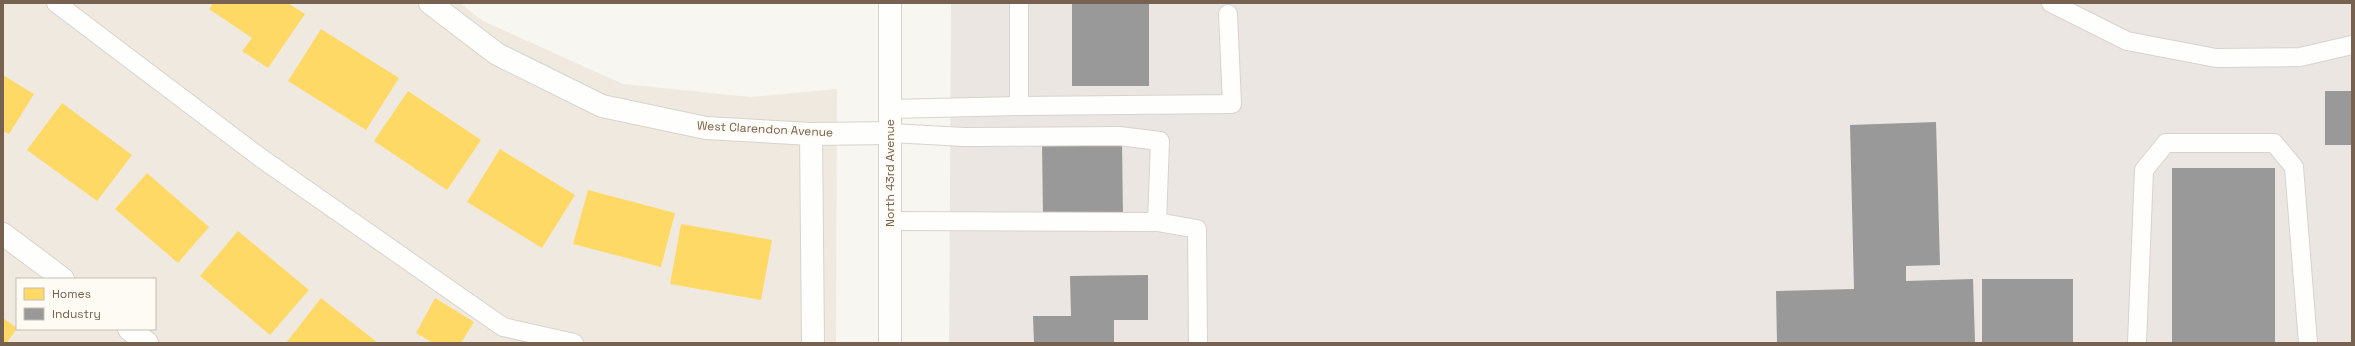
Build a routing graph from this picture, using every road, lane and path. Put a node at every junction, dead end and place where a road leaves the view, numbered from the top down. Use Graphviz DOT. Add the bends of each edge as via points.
graph roads {
  1 [pos="56,3"];
  2 [pos="430,3"];
  3 [pos="890,3"];
  4 [pos="1019,3"];
  5 [pos="2051,3"];
  6 [pos="1228,14"];
  7 [pos="2352,45"];
  8 [pos="1018,106"];
  9 [pos="890,110"];
  10 [pos="891,133"];
  11 [pos="811,134"];
  12 [pos="890,221"];
  13 [pos="1157,222"];
  14 [pos="3,234"];
  15 [pos="62,278"];
  16 [pos="130,330"];
  17 [pos="147,343"];
  18 [pos="574,343"];
  19 [pos="813,343"];
  20 [pos="890,343"];
  21 [pos="1198,343"];
  22 [pos="2137,343"];
  23 [pos="2308,343"];
  1 -- 18 [label="lane" via="261,158 503,327"];
  2 -- 11 [label="street, West Clarendon Avenue" via="497,54 602,106 706,128"];
  3 -- 9 [label="street, North 43rd Avenue"];
  4 -- 8 [label="lane"];
  5 -- 7 [label="lane" via="2127,41 2216,58 2300,57"];
  6 -- 8 [label="lane" via="1232,104"];
  8 -- 9 [label="lane"];
  9 -- 10 [label="street, North 43rd Avenue"];
  10 -- 11 [label="street, West Clarendon Avenue"];
  10 -- 12 [label="street, North 43rd Avenue"];
  10 -- 13 [label="lane" via="964,137 1119,136 1160,141"];
  11 -- 19 [label="street"];
  12 -- 13 [label="lane"];
  12 -- 20 [label="street, North 43rd Avenue"];
  13 -- 21 [label="lane" via="1197,229"];
  14 -- 15 [label="street"];
  16 -- 17 [label="street"];
  22 -- 23 [label="lane" via="2144,170 2166,144 2266,143 2274,143 2294,167"];
}
